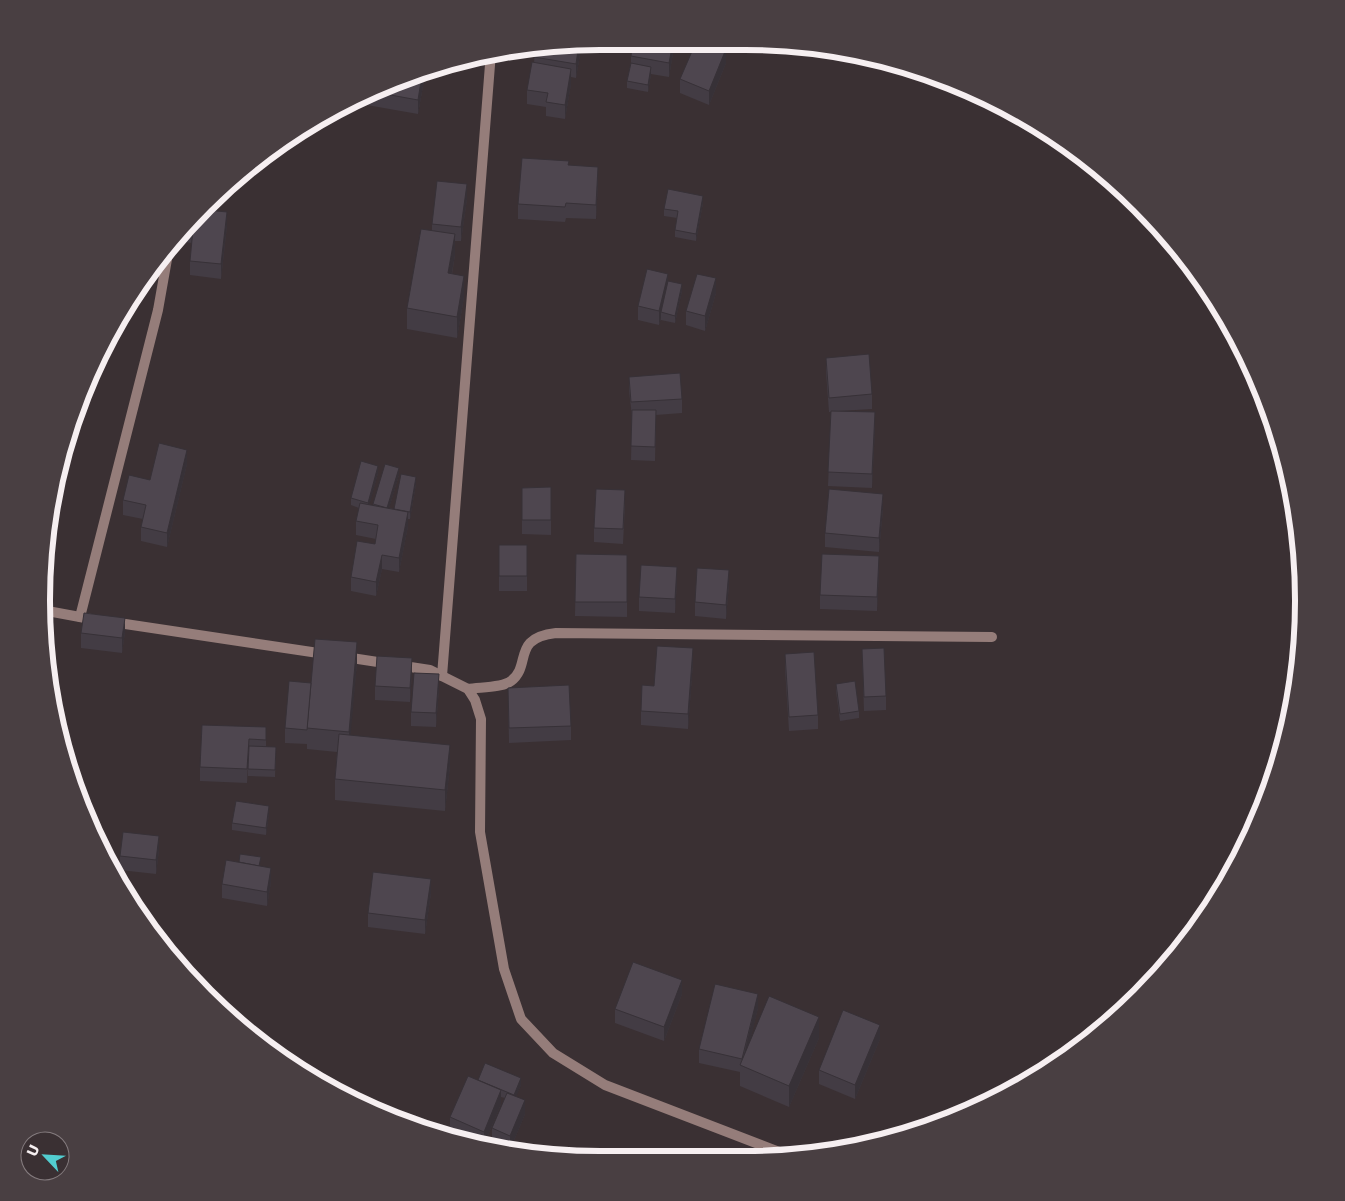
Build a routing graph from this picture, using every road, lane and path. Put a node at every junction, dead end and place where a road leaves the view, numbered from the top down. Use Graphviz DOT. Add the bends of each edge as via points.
graph roads {
  1 [pos="490,62"];
  2 [pos="166,263"];
  3 [pos="50,612"];
  4 [pos="80,618"];
  5 [pos="992,637"];
  6 [pos="442,676"];
  7 [pos="468,689"];
  8 [pos="775,1150"];
  1 -- 6 [label="street"];
  2 -- 4 [label="street" via="158,310"];
  3 -- 4 [label="street"];
  4 -- 6 [label="street" via="430,670"];
  5 -- 7 [label="street" via="545,634 528,644 516,675 508,682"];
  6 -- 7 [label="street"];
  7 -- 8 [label="street" via="480,719 480,832 504,970 521,1019 553,1053 605,1084"];
}
